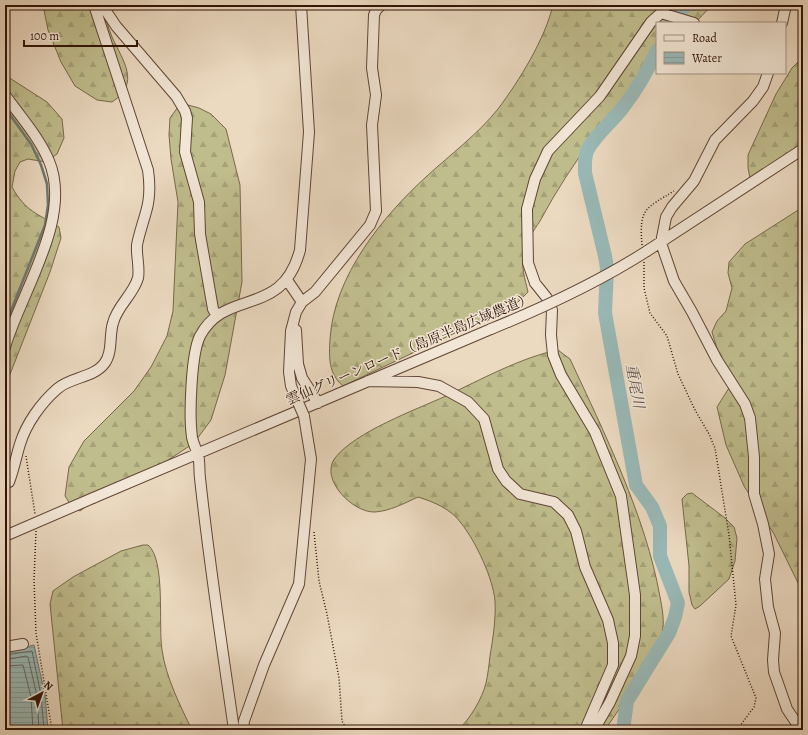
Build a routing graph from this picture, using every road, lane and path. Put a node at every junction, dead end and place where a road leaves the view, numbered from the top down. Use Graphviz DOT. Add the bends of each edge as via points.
graph roads {
  1 [pos="94,5"];
  2 [pos="102,5"];
  3 [pos="301,5"];
  4 [pos="381,5"];
  5 [pos="786,5"];
  6 [pos="668,12"];
  7 [pos="692,22"];
  8 [pos="784,22"];
  9 [pos="768,74"];
  10 [pos="5,95"];
  11 [pos="803,149"];
  12 [pos="680,187"];
  13 [pos="661,243"];
  14 [pos="644,251"];
  15 [pos="287,280"];
  16 [pos="302,302"];
  17 [pos="217,316"];
  18 [pos="294,322"];
  19 [pos="5,347"];
  20 [pos="368,381"];
  21 [pos="318,403"];
  22 [pos="27,452"];
  23 [pos="198,455"];
  24 [pos="5,483"];
  25 [pos="35,519"];
  26 [pos="36,526"];
  27 [pos="313,526"];
  28 [pos="5,536"];
  29 [pos="23,644"];
  30 [pos="5,647"];
  31 [pos="803,729"];
  32 [pos="52,730"];
  33 [pos="234,730"];
  34 [pos="243,730"];
  35 [pos="347,730"];
  36 [pos="585,730"];
  37 [pos="594,730"];
  38 [pos="737,730"];
  1 -- 24 [label="street" via="148,170 150,184 147,210 137,245 138,277 112,324 105,363 98,371 70,381 57,389 38,411 29,422 20,443 14,470 9,482"];
  2 -- 17 [label="street" via="116,26 176,96 185,111 185,152 198,202 202,250 213,309"];
  3 -- 15 [label="street" via="309,132 300,250"];
  4 -- 16 [label="street" via="374,15 372,68 376,95 372,125 376,211 370,225 315,292"];
  5 -- 8 [label="street"];
  6 -- 7 [label="street"];
  6 -- 37 [label="street" via="651,22 600,96 548,151 535,179 527,209 528,263 535,283 547,298 552,310 550,335 553,356 561,375 595,432 621,496 635,595 635,636 631,656"];
  9 -- 13 [label="street" via="763,87 753,101 715,140 694,181 672,207 666,217"];
  10 -- 19 [label="street" via="38,141 49,162 55,198 48,236"];
  11 -- 13 [label="street, 雲仙グリーンロード（島原半島広域農道）"];
  12 -- 14 [label="path" via="656,202 644,214 641,224"];
  13 -- 14 [label="street, 雲仙グリーンロード（島原半島広域農道）"];
  13 -- 31 [label="street" via="674,282 717,360 745,404 750,418 754,494 769,554 765,579 768,607 775,633 774,672 787,709 794,721"];
  14 -- 20 [label="street, 雲仙グリーンロード（島原半島広域農道）, bridge" via="609,275 577,292"];
  14 -- 38 [label="path" via="644,288 650,313 667,336 678,374 715,448 729,535 736,605 730,631 756,698 754,707"];
  15 -- 16 [label="street"];
  15 -- 17 [label="street" via="270,295 233,307"];
  16 -- 18 [label="street"];
  17 -- 23 [label="street" via="200,336 193,365 192,433"];
  18 -- 21 [label="street" via="302,378"];
  18 -- 34 [label="street, bridge" via="289,372 291,386 304,416 311,459 299,584 264,665"];
  20 -- 21 [label="street, 雲仙グリーンロード（島原半島広域農道）"];
  20 -- 36 [label="street" via="418,382 440,386 468,402 484,419 498,469 506,481 520,494 554,502 568,515 576,531 585,567 608,620 613,644 613,665"];
  21 -- 23 [label="street, 雲仙グリーンロード（島原半島広域農道）"];
  22 -- 25 [label="path" via="26,463 34,498"];
  23 -- 28 [label="street, 雲仙グリーンロード（島原半島広域農道）, bridge"];
  23 -- 33 [label="street"];
  26 -- 32 [label="path" via="36,633"];
  27 -- 35 [label="path" via="319,581 328,614 339,678 342,721"];
  29 -- 30 [label="street"];
}
